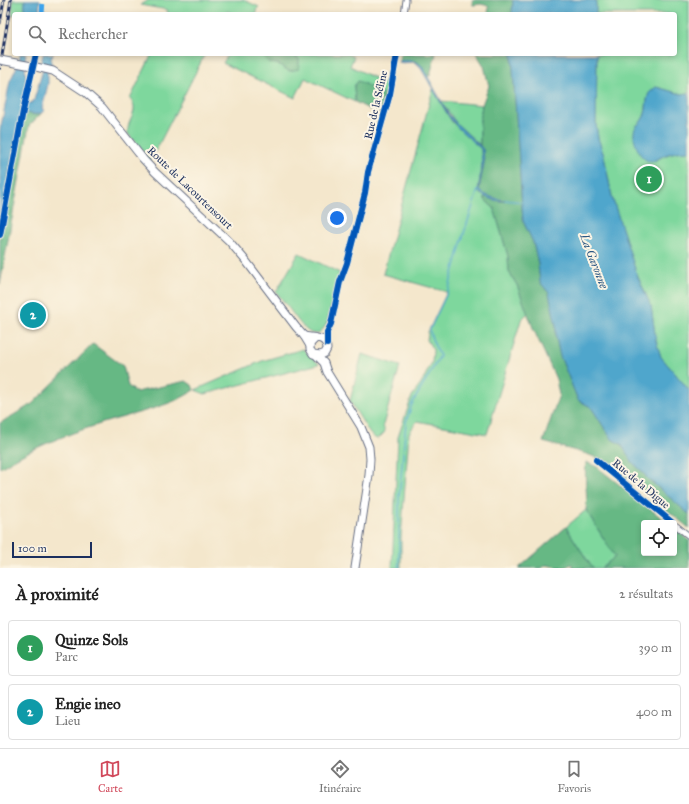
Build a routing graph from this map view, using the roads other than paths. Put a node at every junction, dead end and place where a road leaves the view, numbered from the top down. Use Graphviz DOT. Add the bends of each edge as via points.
graph roads {
  1 [pos="406,0"];
  2 [pos="404,12"];
  3 [pos="397,56"];
  4 [pos="0,60"];
  5 [pos="327,332"];
  6 [pos="304,336"];
  7 [pos="317,338"];
  8 [pos="310,346"];
  9 [pos="326,348"];
  10 [pos="316,355"];
  11 [pos="324,363"];
  12 [pos="596,460"];
  13 [pos="668,520"];
  14 [pos="677,527"];
  15 [pos="689,536"];
  16 [pos="355,568"];
  1 -- 2 [label="street"];
  3 -- 5 [label="street, Rue de la Séline" via="365,193"];
  4 -- 6 [label="main road, Route de Lacourtensourt, bridge" via="46,69 85,92 102,107 155,172 229,241"];
  5 -- 7 [label="street"];
  5 -- 9 [label="street, Rue de la Séline"];
  6 -- 7 [label="main road"];
  6 -- 8 [label="main road, Route de Lacourtensourt"];
  7 -- 8 [label="main road"];
  7 -- 9 [label="main road" via="324,340"];
  8 -- 10 [label="main road, Route de Lacourtensourt" via="311,352"];
  9 -- 10 [label="main road" via="323,355"];
  9 -- 11 [label="main road"];
  10 -- 11 [label="main road, Route de Lacourtensourt"];
  11 -- 16 [label="main road, Route de Lacourtensourt" via="361,427 370,459"];
  12 -- 13 [label="street, Rue de la Digue"];
  14 -- 15 [label="street, Rue de la Digue"];
}
